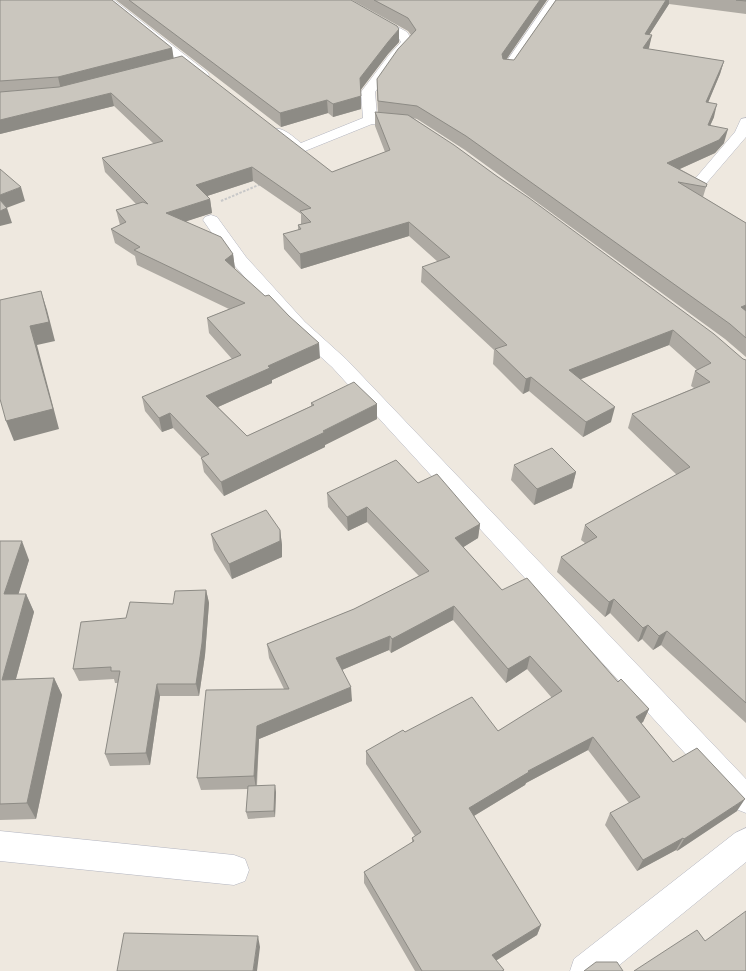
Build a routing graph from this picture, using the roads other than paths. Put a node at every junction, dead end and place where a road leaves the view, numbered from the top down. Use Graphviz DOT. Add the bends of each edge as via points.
graph roads {
  1 [pos="106,0"];
  2 [pos="341,0"];
  3 [pos="555,0"];
  4 [pos="508,68"];
  5 [pos="216,87"];
  6 [pos="370,120"];
  7 [pos="746,122"];
  8 [pos="265,123"];
  9 [pos="421,130"];
  10 [pos="300,149"];
  11 [pos="313,161"];
  12 [pos="699,183"];
  13 [pos="211,220"];
  14 [pos="746,799"];
  15 [pos="746,843"];
  16 [pos="0,846"];
  17 [pos="234,870"];
  18 [pos="586,971"];
  1 -- 5 [label="street" via="178,65"];
  2 -- 6 [label="street" via="404,35 408,43 393,58 368,92"];
  3 -- 4 [label="street"];
  6 -- 9 [label="street" via="411,123"];
  6 -- 10 [label="street"];
  7 -- 12 [label="street" via="742,133"];
  8 -- 10 [label="street"];
  10 -- 11 [label="street"];
  13 -- 14 [label="street" via="240,261 298,326 345,369"];
  15 -- 18 [label="street"];
  16 -- 17 [label="street"];
}
